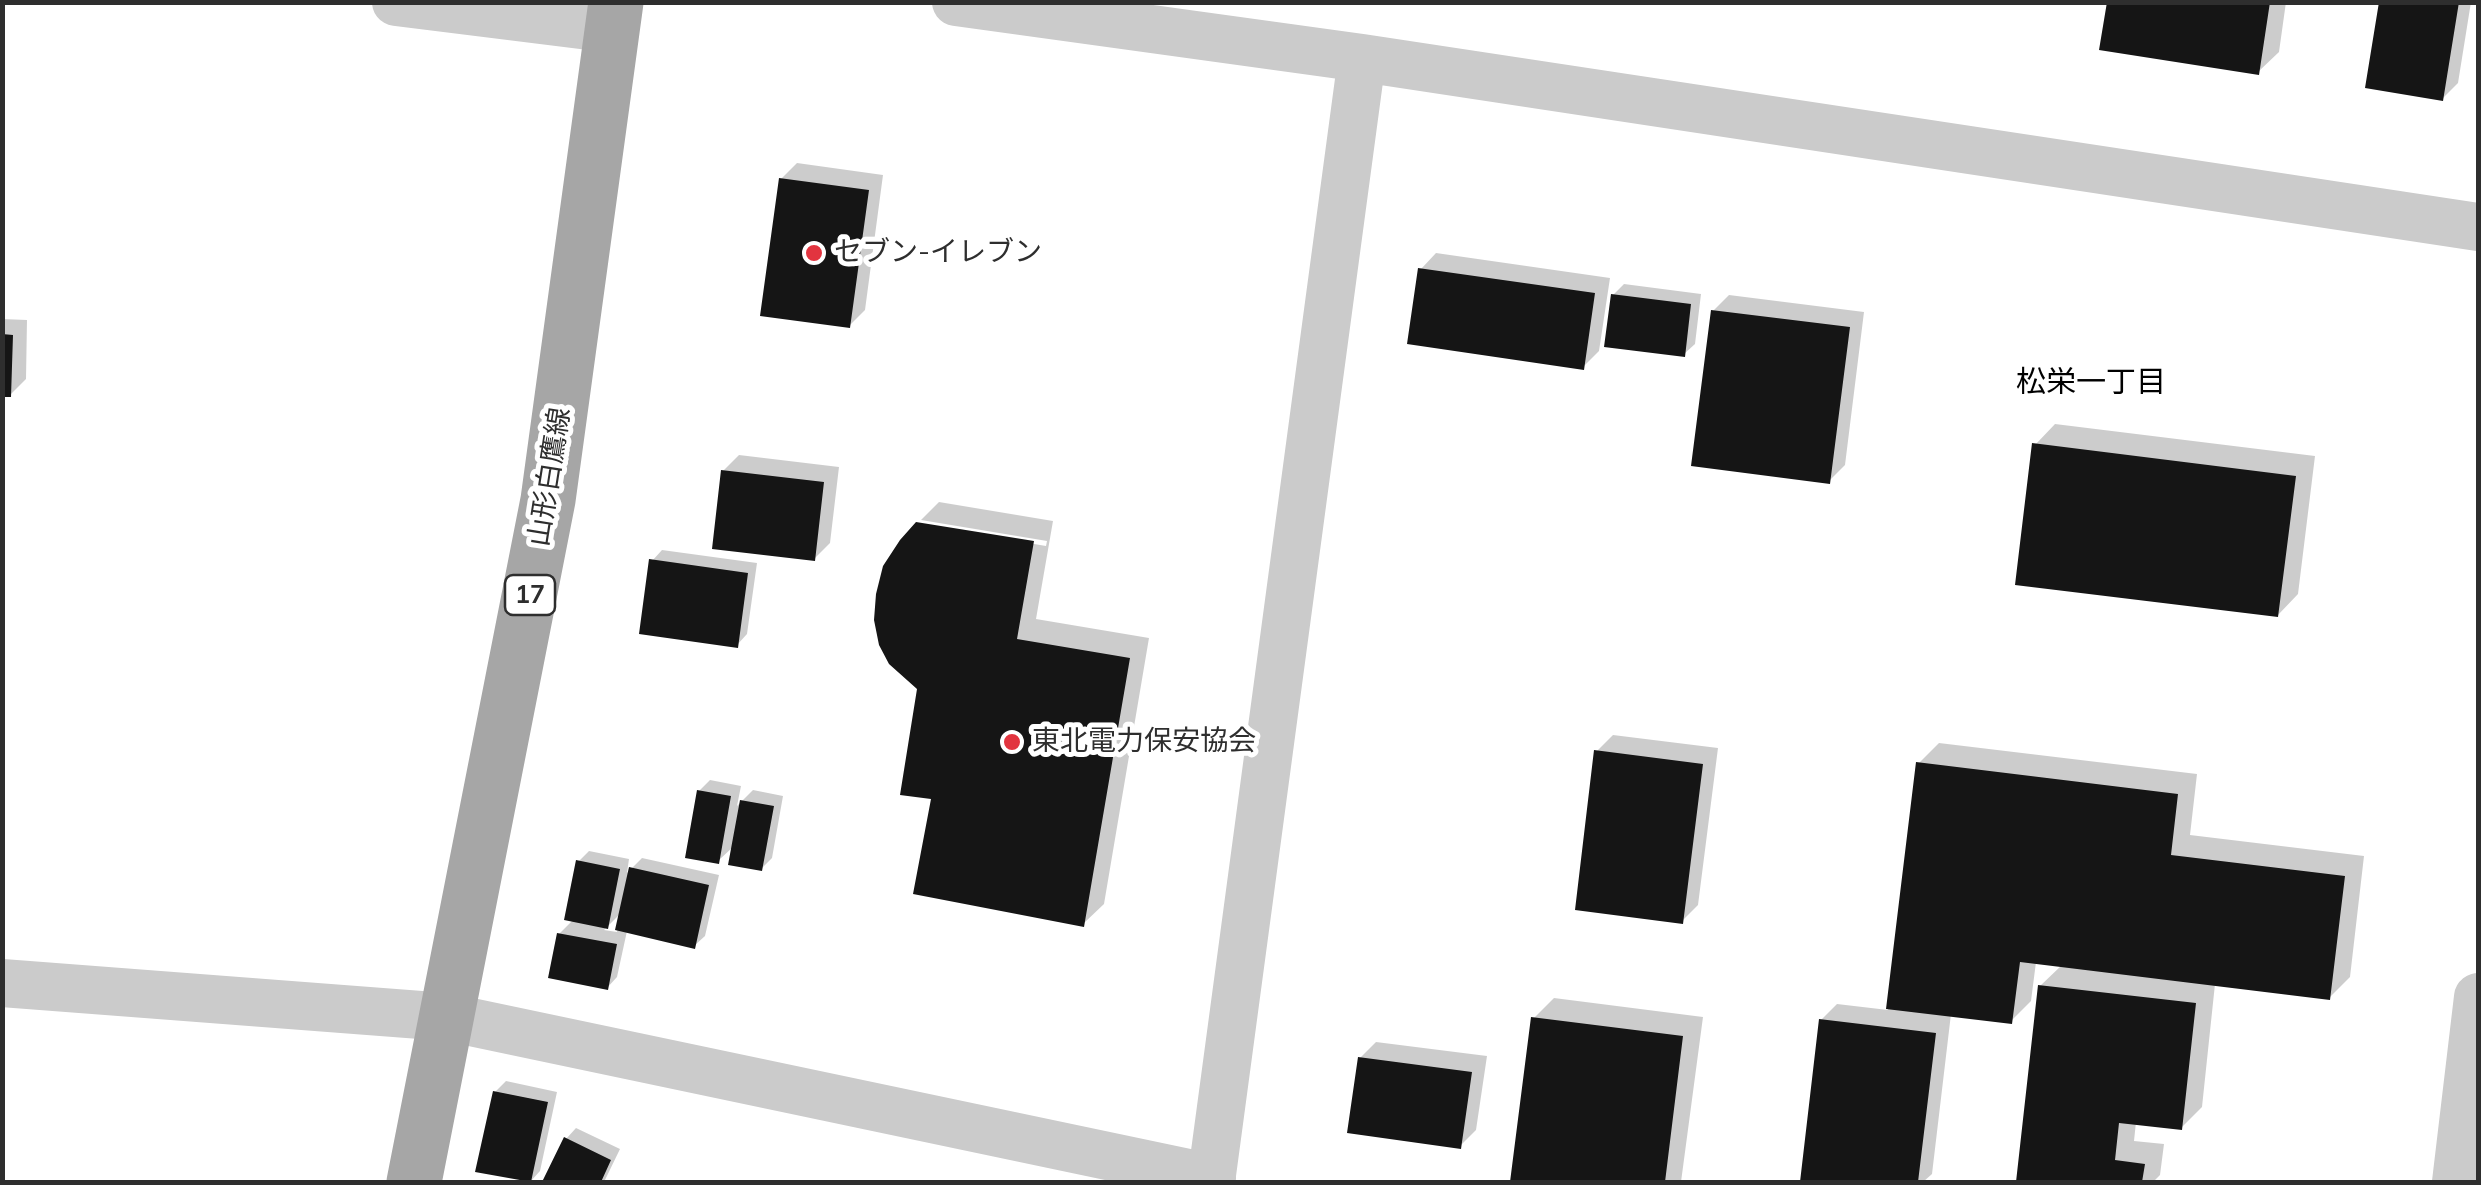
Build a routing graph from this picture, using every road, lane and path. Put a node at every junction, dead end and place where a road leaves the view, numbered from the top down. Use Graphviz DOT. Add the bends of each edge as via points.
graph roads {
  1 [pos="396,2"];
  2 [pos="956,2"];
  3 [pos="614,16"];
  4 [pos="1362,58"];
  5 [pos="2478,227"];
  6 [pos="2,983"];
  7 [pos="2478,997"];
  8 [pos="447,1017"];
  9 [pos="1211,1180"];
  10 [pos="414,1182"];
  11 [pos="2456,1182"];
  1 -- 3 [label="street"];
  2 -- 4 [label="street"];
  3 -- 8 [label="main road, 山形白鷹線 / 17" via="548,500"];
  4 -- 5 [label="street"];
  4 -- 9 [label="street"];
  6 -- 8 [label="street"];
  7 -- 11 [label="street"];
  8 -- 9 [label="street"];
  8 -- 10 [label="main road, 山形白鷹線 / 17"];
}
